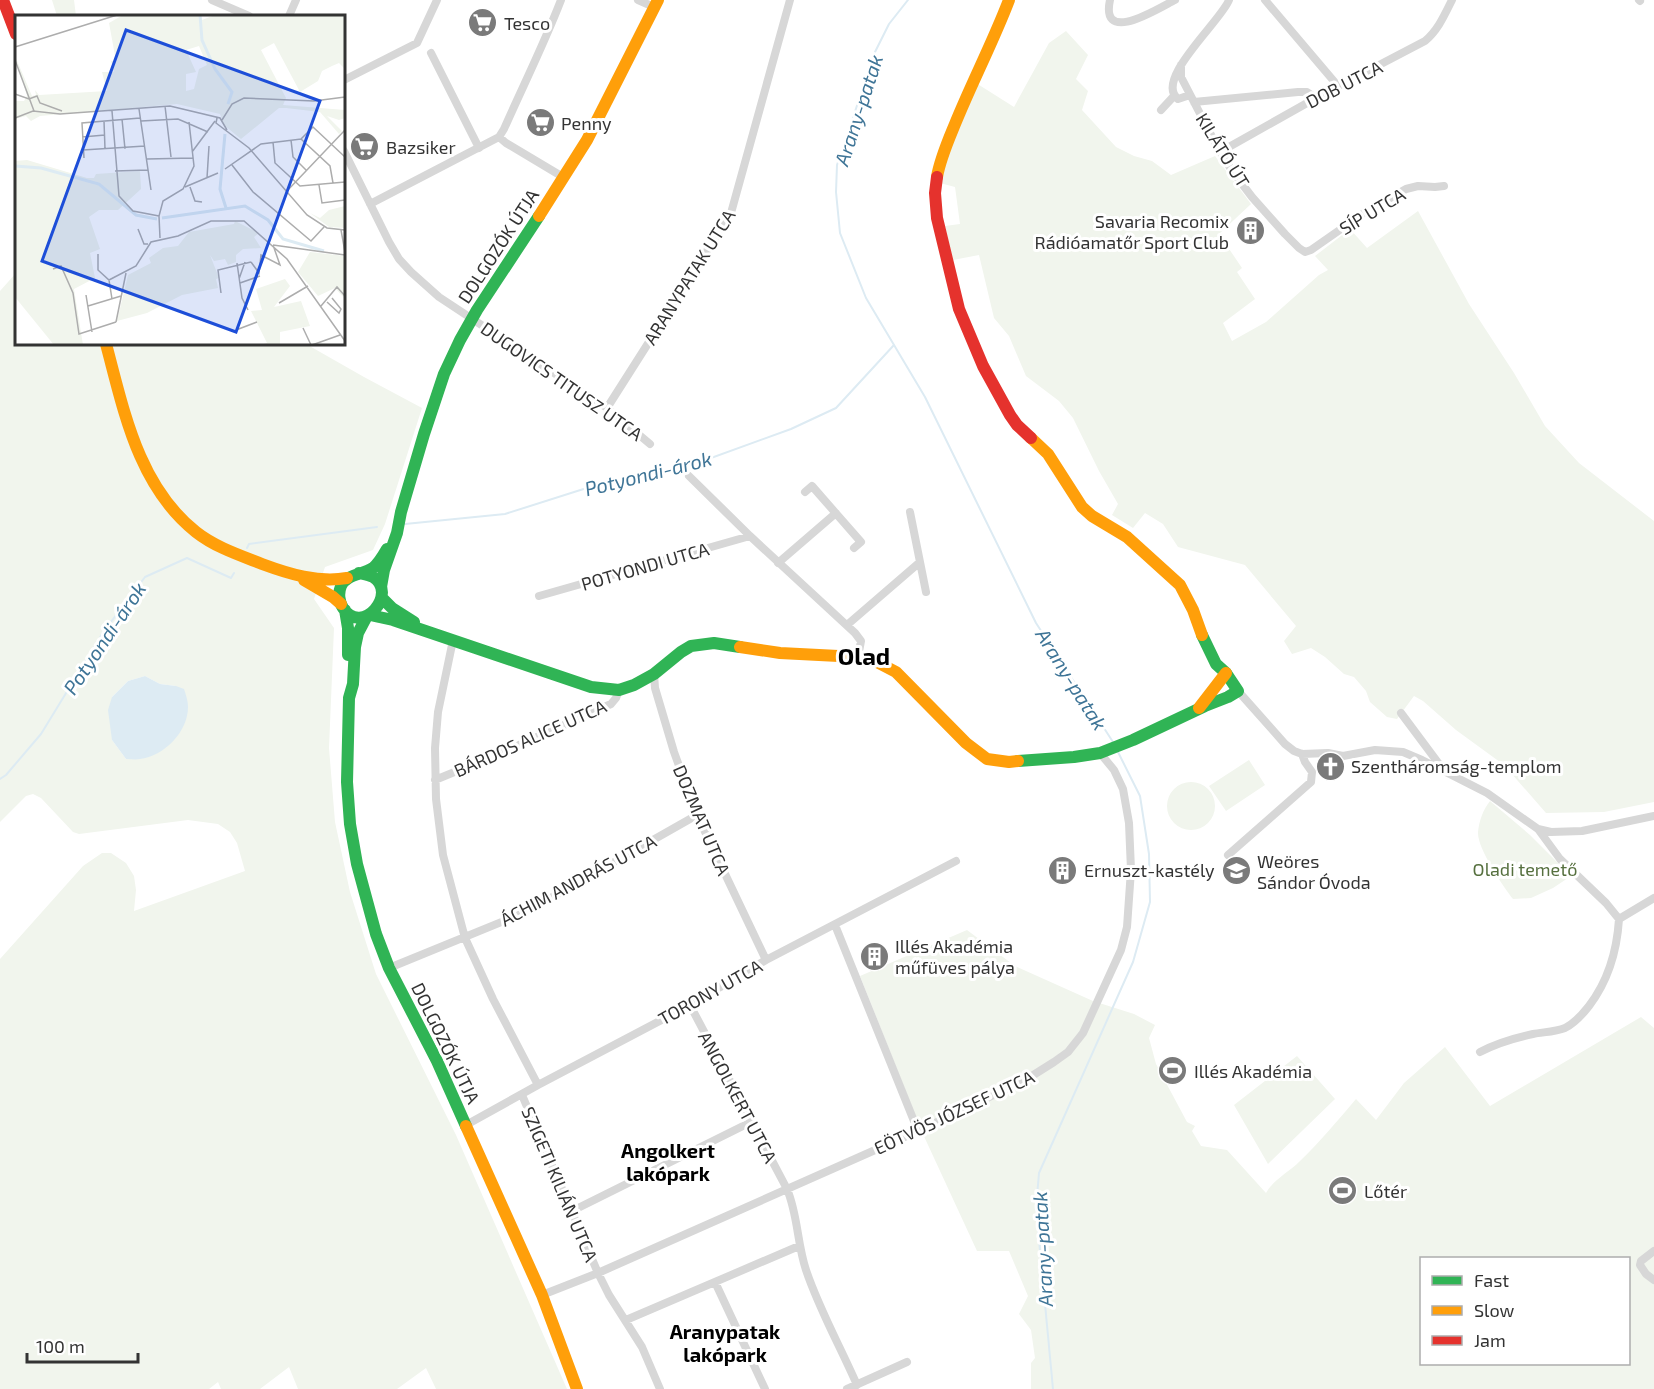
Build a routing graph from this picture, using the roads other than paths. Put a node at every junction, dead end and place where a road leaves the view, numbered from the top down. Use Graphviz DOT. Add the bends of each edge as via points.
graph roads {
  1 [pos="3,0"];
  2 [pos="212,0"];
  3 [pos="296,0"];
  4 [pos="437,0"];
  5 [pos="561,0"];
  6 [pos="638,0"];
  7 [pos="790,0"];
  8 [pos="1009,0"];
  9 [pos="1110,0"];
  10 [pos="1175,0"];
  11 [pos="1229,0"];
  12 [pos="1265,0"];
  13 [pos="1452,0"];
  14 [pos="656,4"];
  15 [pos="247,15"];
  16 [pos="289,15"];
  17 [pos="15,31"];
  18 [pos="431,53"];
  19 [pos="1181,65"];
  20 [pos="345,79"];
  21 [pos="1338,86"];
  22 [pos="1174,96"];
  23 [pos="1192,98"];
  24 [pos="1316,98"];
  25 [pos="1161,110"];
  26 [pos="499,137"];
  27 [pos="479,148"];
  28 [pos="1220,152"];
  29 [pos="345,153"];
  30 [pos="563,177"];
  31 [pos="1444,186"];
  32 [pos="370,204"];
  33 [pos="1305,252"];
  34 [pos="473,318"];
  35 [pos="106,345"];
  36 [pos="607,408"];
  37 [pos="650,444"];
  38 [pos="689,476"];
  39 [pos="805,492"];
  40 [pos="910,512"];
  41 [pos="836,513"];
  42 [pos="398,523"];
  43 [pos="750,536"];
  44 [pos="854,548"];
  45 [pos="920,562"];
  46 [pos="778,563"];
  47 [pos="292,573"];
  48 [pos="353,575"];
  49 [pos="381,592"];
  50 [pos="926,592"];
  51 [pos="539,596"];
  52 [pos="343,607"];
  53 [pos="368,615"];
  54 [pos="847,626"];
  55 [pos="431,632"];
  56 [pos="453,640"];
  57 [pos="858,657"];
  58 [pos="1226,673"];
  59 [pos="654,674"];
  60 [pos="619,690"];
  61 [pos="1238,691"];
  62 [pos="349,698"];
  63 [pos="1195,711"];
  64 [pos="1401,713"];
  65 [pos="1103,752"];
  66 [pos="1302,754"];
  67 [pos="1445,771"];
  68 [pos="435,780"];
  69 [pos="697,815"];
  70 [pos="1654,816"];
  71 [pos="1538,829"];
  72 [pos="1228,855"];
  73 [pos="956,861"];
  74 [pos="1654,898"];
  75 [pos="1619,919"];
  76 [pos="835,925"];
  77 [pos="465,938"];
  78 [pos="766,960"];
  79 [pos="389,968"];
  80 [pos="690,1005"];
  81 [pos="1480,1052"];
  82 [pos="538,1085"];
  83 [pos="522,1095"];
  84 [pos="751,1122"];
  85 [pos="466,1125"];
  86 [pos="918,1131"];
  87 [pos="787,1189"];
  88 [pos="570,1212"];
  89 [pos="799,1246"];
  90 [pos="1654,1251"];
  91 [pos="598,1273"];
  92 [pos="1654,1280"];
  93 [pos="715,1282"];
  94 [pos="542,1295"];
  95 [pos="626,1320"];
  96 [pos="907,1362"];
  97 [pos="857,1385"];
  98 [pos="577,1389"];
  99 [pos="660,1389"];
  100 [pos="765,1389"];
  101 [pos="847,1389"];
  1 -- 17 [label="main road"];
  2 -- 15 [label="street"];
  3 -- 16 [label="street"];
  4 -- 20 [label="street" via="417,43"];
  5 -- 26 [label="street"];
  6 -- 14 [label="street"];
  7 -- 36 [label="street, ARANYPATAK UTCA" via="731,213"];
  8 -- 58 [label="main road" via="972,82 938,173 937,218 959,309 983,366 1010,415 1048,453 1082,507 1127,537 1180,585 1209,651"];
  9 -- 10 [label="street" via="1109,14 1119,23 1131,22"];
  11 -- 19 [label="street"];
  12 -- 21 [label="street"];
  13 -- 21 [label="street, DOB UTCA" via="1442,21 1425,41"];
  14 -- 30 [label="main road, DOLGOZÓK ÚTJA" via="587,140"];
  18 -- 27 [label="street"];
  19 -- 22 [label="street" via="1175,77"];
  19 -- 23 [label="street, KILÁTÓ ÚT" via="1181,77"];
  21 -- 24 [label="street, DOB UTCA"];
  22 -- 23 [label="street"];
  22 -- 25 [label="street"];
  23 -- 24 [label="street, KILÁTÓ ÚT" via="1307,92"];
  23 -- 28 [label="street, KILÁTÓ ÚT"];
  24 -- 28 [label="street, DOB UTCA"];
  26 -- 27 [label="street"];
  26 -- 30 [label="street"];
  27 -- 32 [label="street"];
  28 -- 33 [label="street, KILÁTÓ ÚT" via="1252,197"];
  29 -- 32 [label="street, DUGOVICS TITUSZ UTCA"];
  30 -- 34 [label="main road, DOLGOZÓK ÚTJA"];
  31 -- 33 [label="street, SÍP UTCA" via="1406,189"];
  32 -- 34 [label="street, DUGOVICS TITUSZ UTCA" via="399,259 439,297"];
  34 -- 36 [label="street, DUGOVICS TITUSZ UTCA"];
  34 -- 42 [label="main road, DOLGOZÓK ÚTJA" via="437,393"];
  35 -- 47 [label="main road" via="136,449 166,504 192,530 220,547"];
  36 -- 37 [label="street, DUGOVICS TITUSZ UTCA"];
  38 -- 43 [label="street"];
  39 -- 41 [label="street" via="812,486"];
  40 -- 45 [label="street"];
  41 -- 44 [label="street" via="861,542"];
  41 -- 46 [label="street"];
  42 -- 48 [label="main road, DOLGOZÓK ÚTJA" via="375,566"];
  42 -- 49 [label="main road, DOLGOZÓK ÚTJA"];
  43 -- 46 [label="street"];
  43 -- 51 [label="street, POTYONDI UTCA"];
  45 -- 50 [label="street"];
  45 -- 54 [label="street"];
  46 -- 54 [label="street"];
  47 -- 48 [label="main road" via="329,580"];
  47 -- 52 [label="main road"];
  48 -- 49 [label="main road" via="370,576"];
  48 -- 52 [label="main road" via="339,590"];
  49 -- 53 [label="main road" via="377,609"];
  49 -- 55 [label="main road" via="392,608"];
  52 -- 53 [label="main road" via="355,616"];
  52 -- 62 [label="main road, DOLGOZÓK ÚTJA" via="348,628"];
  53 -- 55 [label="main road" via="380,615"];
  53 -- 62 [label="main road, DOLGOZÓK ÚTJA" via="358,633"];
  54 -- 57 [label="street" via="861,641"];
  55 -- 56 [label="main road"];
  56 -- 60 [label="main road" via="591,687"];
  56 -- 68 [label="street" via="438,712"];
  57 -- 59 [label="main road" via="780,653 714,643 691,646"];
  57 -- 65 [label="main road" via="896,672 987,759 1009,762"];
  58 -- 61 [label="main road"];
  58 -- 63 [label="main road"];
  59 -- 60 [label="main road"];
  59 -- 69 [label="street, DOZMAT UTCA" via="655,688"];
  60 -- 68 [label="street, BÁRDOS ALICE UTCA" via="611,704"];
  61 -- 63 [label="main road"];
  61 -- 66 [label="street" via="1286,744"];
  62 -- 79 [label="main road, DOLGOZÓK ÚTJA" via="350,824 364,892"];
  63 -- 65 [label="main road"];
  64 -- 67 [label="street"];
  65 -- 86 [label="street, EÖTVÖS JÓZSEF UTCA" via="1123,789 1129,823 1130,899 1121,950 1083,1033 1068,1052 1027,1079"];
  66 -- 67 [label="street" via="1343,756 1391,750"];
  66 -- 72 [label="street" via="1312,771 1311,782"];
  67 -- 71 [label="street" via="1487,793"];
  68 -- 77 [label="street" via="443,855"];
  69 -- 77 [label="street, ÁCHIM ANDRÁS UTCA" via="526,912"];
  69 -- 78 [label="street, DOZMAT UTCA"];
  70 -- 71 [label="street" via="1576,832"];
  71 -- 75 [label="street" via="1560,859"];
  73 -- 76 [label="street, TORONY UTCA"];
  74 -- 75 [label="street"];
  75 -- 81 [label="street" via="1606,978 1581,1015 1565,1028 1507,1040"];
  76 -- 78 [label="street, TORONY UTCA"];
  76 -- 86 [label="street"];
  77 -- 79 [label="street, ÁCHIM ANDRÁS UTCA"];
  77 -- 82 [label="street"];
  78 -- 80 [label="street, TORONY UTCA"];
  79 -- 85 [label="main road, DOLGOZÓK ÚTJA"];
  80 -- 82 [label="street, TORONY UTCA"];
  80 -- 84 [label="street, ANGOLKERT UTCA"];
  82 -- 83 [label="street, TORONY UTCA"];
  83 -- 85 [label="street, TORONY UTCA"];
  83 -- 88 [label="street, SZIGETI KILIÁN UTCA"];
  84 -- 87 [label="street, ANGOLKERT UTCA"];
  84 -- 88 [label="street"];
  85 -- 94 [label="main road, DOLGOZÓK ÚTJA"];
  86 -- 87 [label="street, EÖTVÖS JÓZSEF UTCA"];
  87 -- 89 [label="street, ANGOLKERT UTCA"];
  87 -- 91 [label="street, EÖTVÖS JÓZSEF UTCA"];
  88 -- 91 [label="street, SZIGETI KILIÁN UTCA"];
  89 -- 93 [label="street"];
  89 -- 97 [label="street, ANGOLKERT UTCA" via="810,1283"];
  90 -- 92 [label="street" via="1640,1265"];
  91 -- 94 [label="street, EÖTVÖS JÓZSEF UTCA"];
  91 -- 95 [label="street, SZIGETI KILIÁN UTCA"];
  93 -- 95 [label="street"];
  93 -- 100 [label="street"];
  94 -- 98 [label="main road, DOLGOZÓK ÚTJA"];
  95 -- 99 [label="street, SZIGETI KILIÁN UTCA"];
  96 -- 97 [label="street"];
  97 -- 101 [label="street"];
}
